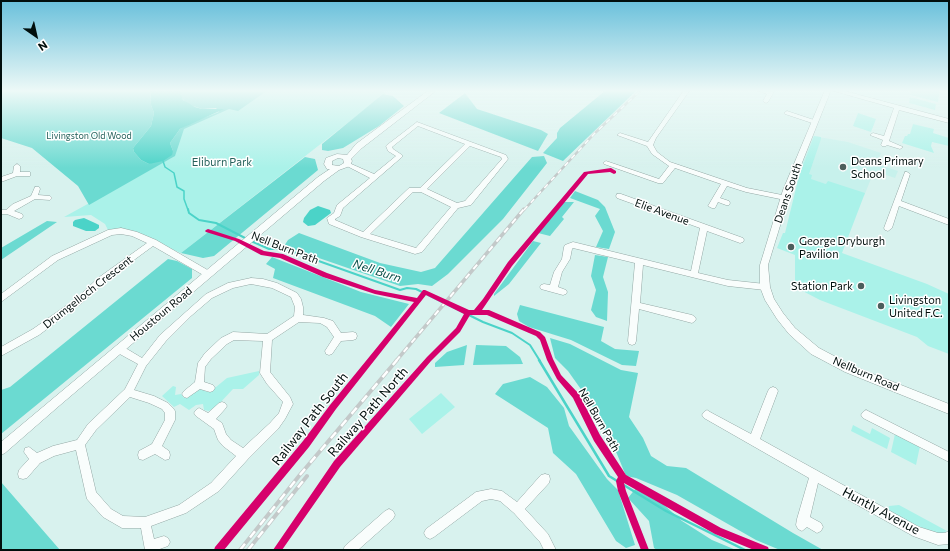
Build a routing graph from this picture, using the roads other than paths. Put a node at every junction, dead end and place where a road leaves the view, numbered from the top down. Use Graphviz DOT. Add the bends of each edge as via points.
graph roads {
  1 [pos="400,116"];
  2 [pos="669,116"];
  3 [pos="792,116"];
  4 [pos="818,116"];
  5 [pos="894,116"];
  6 [pos="930,116"];
  7 [pos="949,120"];
  8 [pos="813,127"];
  9 [pos="874,135"];
  10 [pos="620,136"];
  11 [pos="885,142"];
  12 [pos="470,143"];
  13 [pos="650,145"];
  14 [pos="900,147"];
  15 [pos="606,163"];
  16 [pos="342,164"];
  17 [pos="673,165"];
  18 [pos="17,166"];
  19 [pos="16,174"];
  20 [pos="28,174"];
  21 [pos="906,174"];
  22 [pos="375,177"];
  23 [pos="1,180"];
  24 [pos="725,183"];
  25 [pos="37,189"];
  26 [pos="422,190"];
  27 [pos="619,196"];
  28 [pos="34,197"];
  29 [pos="48,198"];
  30 [pos="785,198"];
  31 [pos="716,199"];
  32 [pos="897,202"];
  33 [pos="726,203"];
  34 [pos="456,206"];
  35 [pos="712,206"];
  36 [pos="4,212"];
  37 [pos="19,216"];
  38 [pos="949,222"];
  39 [pos="704,227"];
  40 [pos="888,228"];
  41 [pos="364,235"];
  42 [pos="740,240"];
  43 [pos="153,242"];
  44 [pos="639,261"];
  45 [pos="764,264"];
  46 [pos="208,274"];
  47 [pos="694,274"];
  48 [pos="544,287"];
  49 [pos="765,287"];
  50 [pos="554,289"];
  51 [pos="563,292"];
  52 [pos="1,299"];
  53 [pos="635,305"];
  54 [pos="298,318"];
  55 [pos="692,319"];
  56 [pos="353,336"];
  57 [pos="339,337"];
  58 [pos="268,338"];
  59 [pos="632,341"];
  60 [pos="119,349"];
  61 [pos="329,351"];
  62 [pos="1,352"];
  63 [pos="143,363"];
  64 [pos="199,384"];
  65 [pos="210,388"];
  66 [pos="773,391"];
  67 [pos="128,392"];
  68 [pos="187,394"];
  69 [pos="222,406"];
  70 [pos="949,409"];
  71 [pos="199,414"];
  72 [pos="707,415"];
  73 [pos="866,416"];
  74 [pos="209,419"];
  75 [pos="754,441"];
  76 [pos="80,444"];
  77 [pos="156,448"];
  78 [pos="1,449"];
  79 [pos="143,455"];
  80 [pos="165,455"];
  81 [pos="244,455"];
  82 [pos="949,457"];
  83 [pos="23,474"];
  84 [pos="814,475"];
  85 [pos="545,479"];
  86 [pos="518,509"];
  87 [pos="389,515"];
  88 [pos="145,523"];
  89 [pos="817,526"];
  90 [pos="430,532"];
  91 [pos="949,537"];
  92 [pos="164,542"];
  93 [pos="151,548"];
  94 [pos="349,550"];
  95 [pos="550,550"];
  1 -- 16 [label="street, Houstoun Road" via="359,146"];
  2 -- 13 [label="street"];
  3 -- 8 [label="street"];
  4 -- 8 [label="street, Deans South"];
  5 -- 11 [label="street"];
  6 -- 7 [label="street"];
  8 -- 30 [label="street, Deans South"];
  9 -- 11 [label="street"];
  10 -- 13 [label="street" via="628,141"];
  11 -- 14 [label="street"];
  12 -- 22 [label="street" via="417,124 389,146 390,150 400,156"];
  12 -- 26 [label="street"];
  12 -- 34 [label="street" via="504,156 505,160 468,203"];
  13 -- 17 [label="street" via="657,156"];
  15 -- 17 [label="street" via="616,170 658,181 661,181"];
  16 -- 22 [label="street"];
  16 -- 46 [label="street, Houstoun Road"];
  17 -- 24 [label="street"];
  18 -- 19 [label="street"];
  19 -- 20 [label="street"];
  19 -- 23 [label="street"];
  21 -- 32 [label="street"];
  22 -- 41 [label="street" via="340,207 332,218 332,222"];
  24 -- 30 [label="street"];
  24 -- 31 [label="street"];
  25 -- 28 [label="street"];
  26 -- 34 [label="street"];
  26 -- 41 [label="street" via="411,190"];
  27 -- 39 [label="street, Elie Avenue"];
  28 -- 29 [label="street"];
  28 -- 36 [label="street"];
  30 -- 45 [label="street, Deans South"];
  31 -- 33 [label="street"];
  31 -- 35 [label="street"];
  32 -- 38 [label="street"];
  32 -- 40 [label="street"];
  34 -- 41 [label="street" via="419,250 415,251"];
  36 -- 37 [label="street"];
  39 -- 42 [label="street, Elie Avenue"];
  39 -- 47 [label="street"];
  43 -- 46 [label="street"];
  43 -- 52 [label="street" via="122,231 111,232 55,258"];
  43 -- 62 [label="street, Drumgelloch Crescent" via="101,280 74,305 36,332"];
  44 -- 47 [label="street"];
  44 -- 50 [label="street" via="569,246"];
  44 -- 53 [label="street"];
  45 -- 49 [label="street, Nellburn Road"];
  46 -- 60 [label="street, Houstoun Road"];
  47 -- 49 [label="street" via="728,283"];
  48 -- 50 [label="street"];
  49 -- 70 [label="street, Nellburn Road" via="780,316 797,336 815,351 849,369"];
  50 -- 51 [label="street"];
  53 -- 55 [label="street"];
  53 -- 59 [label="street"];
  54 -- 57 [label="street" via="321,320 330,324"];
  54 -- 58 [label="street"];
  54 -- 63 [label="street" via="299,307 295,297 279,287 251,281 231,285 213,294 188,314 163,338"];
  56 -- 57 [label="street"];
  57 -- 61 [label="street"];
  58 -- 64 [label="street" via="233,336 224,341 208,356 202,366"];
  58 -- 81 [label="street" via="265,373 288,404 274,426"];
  60 -- 63 [label="street"];
  60 -- 78 [label="street, Houstoun Road"];
  63 -- 67 [label="street"];
  64 -- 65 [label="street"];
  64 -- 68 [label="street"];
  66 -- 75 [label="street"];
  67 -- 76 [label="street" via="92,427"];
  67 -- 77 [label="street" via="151,399 170,411 170,420"];
  69 -- 74 [label="street"];
  71 -- 74 [label="street"];
  72 -- 75 [label="street, Huntly Avenue"];
  73 -- 82 [label="street"];
  74 -- 81 [label="street" via="218,426 227,443"];
  75 -- 84 [label="street, Huntly Avenue"];
  76 -- 83 [label="street" via="32,456"];
  76 -- 88 [label="street" via="91,495 107,513 122,522"];
  77 -- 79 [label="street"];
  77 -- 80 [label="street"];
  81 -- 88 [label="street" via="216,487 201,498 182,509"];
  84 -- 89 [label="street" via="802,522"];
  84 -- 91 [label="street, Huntly Avenue" via="917,532 938,539"];
  85 -- 86 [label="street"];
  86 -- 90 [label="street" via="502,496 480,496"];
  86 -- 95 [label="street" via="544,538"];
  87 -- 94 [label="street"];
  88 -- 93 [label="street"];
  92 -- 93 [label="street"];
}
